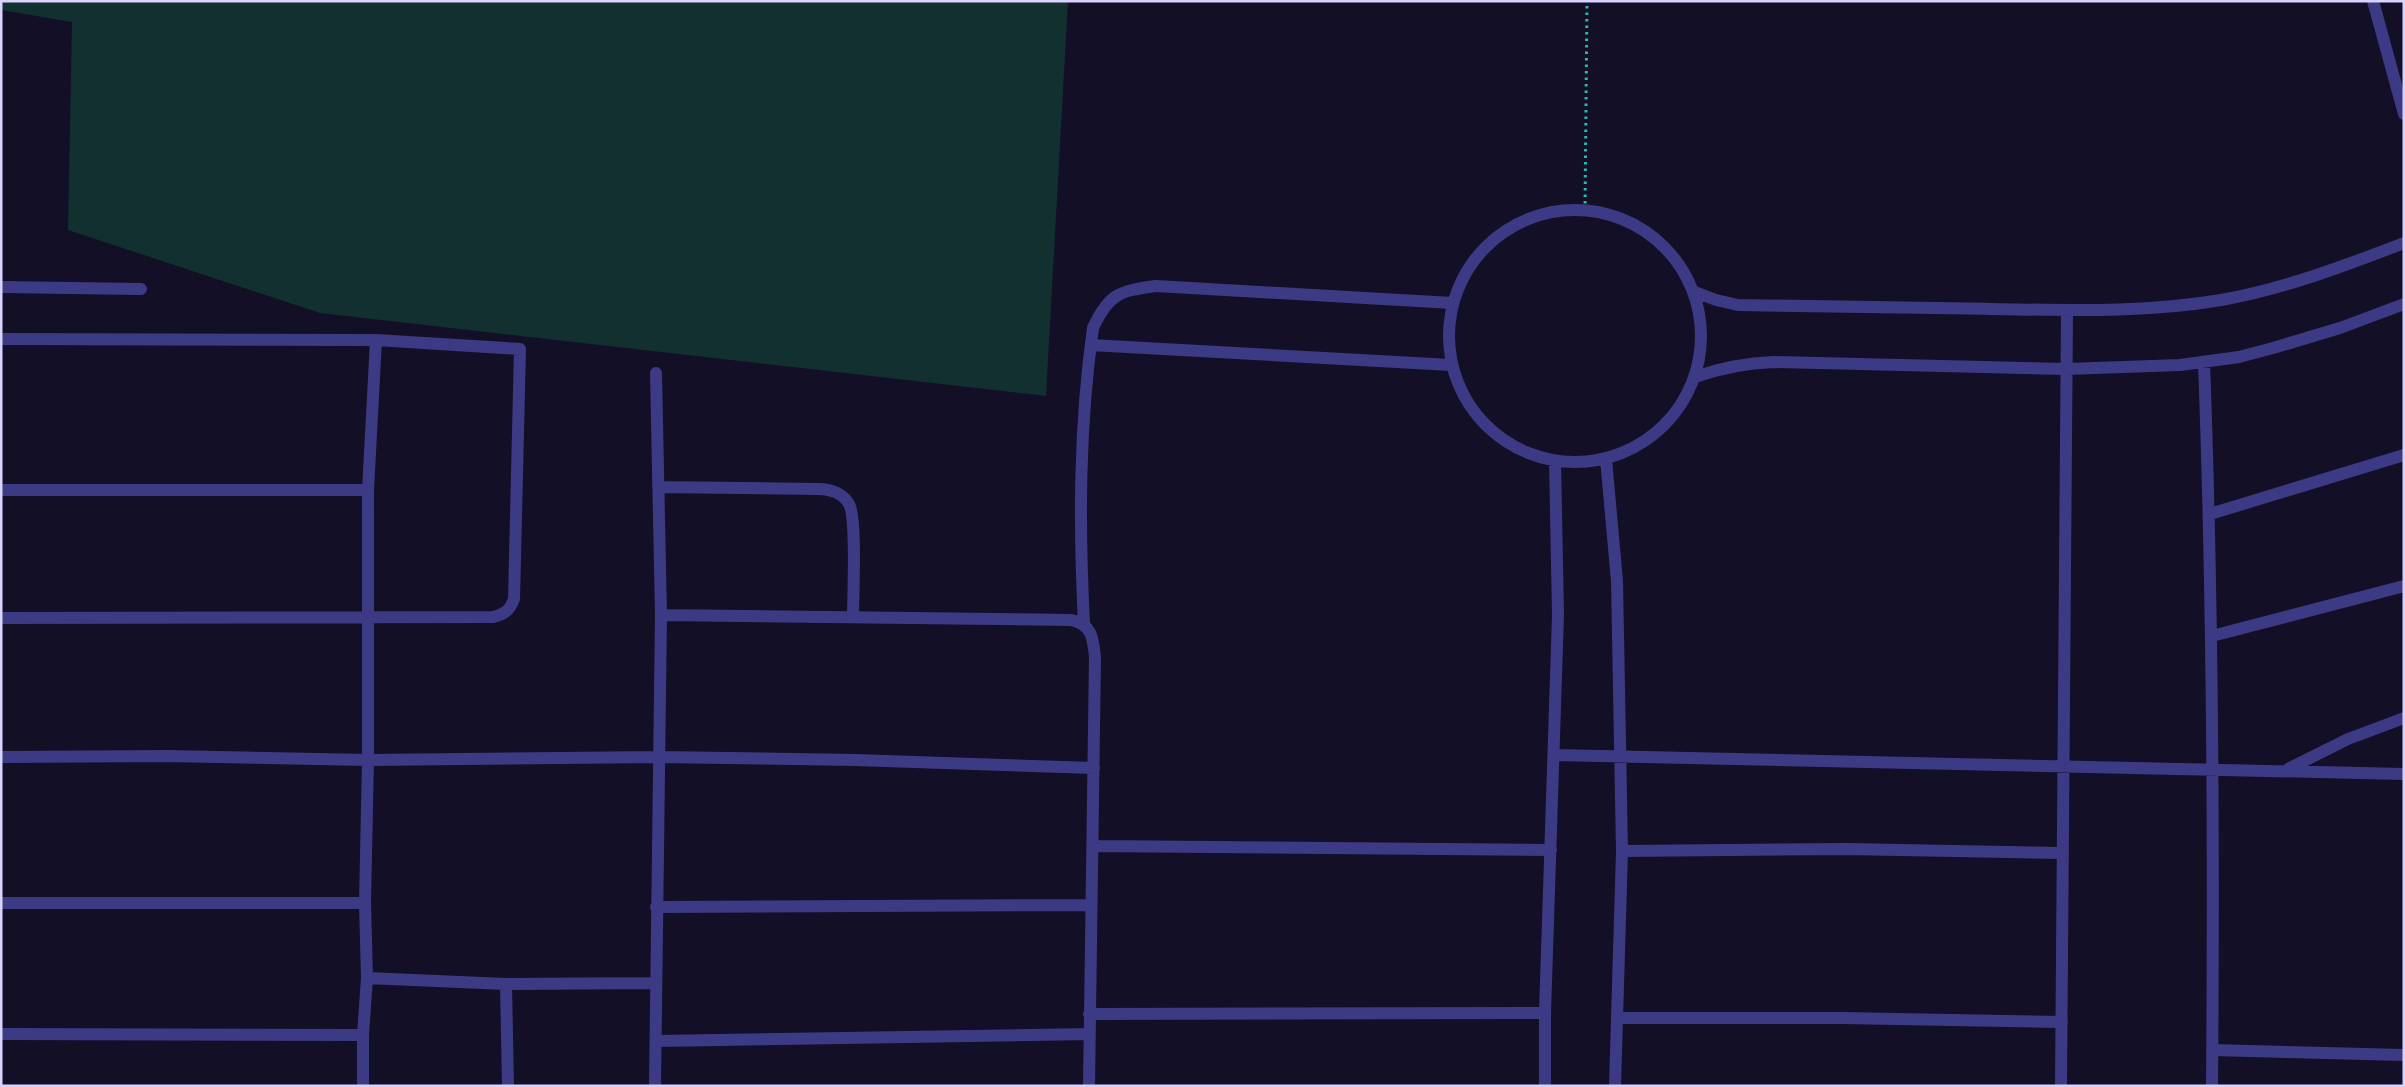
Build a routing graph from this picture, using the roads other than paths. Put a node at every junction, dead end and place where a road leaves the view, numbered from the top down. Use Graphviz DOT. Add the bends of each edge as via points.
graph roads {
  1 [pos="2373,1"];
  2 [pos="2404,114"];
  3 [pos="2404,243"];
  4 [pos="1,287"];
  5 [pos="141,289"];
  6 [pos="1695,292"];
  7 [pos="1452,303"];
  8 [pos="2404,304"];
  9 [pos="2067,310"];
  10 [pos="1,339"];
  11 [pos="376,340"];
  12 [pos="1091,345"];
  13 [pos="2204,362"];
  14 [pos="1451,365"];
  15 [pos="2066,369"];
  16 [pos="656,373"];
  17 [pos="1695,377"];
  18 [pos="2404,455"];
  19 [pos="1606,459"];
  20 [pos="1555,461"];
  21 [pos="658,487"];
  22 [pos="1,490"];
  23 [pos="368,490"];
  24 [pos="2210,514"];
  25 [pos="2404,586"];
  26 [pos="661,614"];
  27 [pos="853,617"];
  28 [pos="1,618"];
  29 [pos="368,618"];
  30 [pos="1084,624"];
  31 [pos="2212,636"];
  32 [pos="2404,718"];
  33 [pos="1554,755"];
  34 [pos="1,757"];
  35 [pos="659,757"];
  36 [pos="1619,757"];
  37 [pos="368,760"];
  38 [pos="2064,766"];
  39 [pos="1094,768"];
  40 [pos="2213,769"];
  41 [pos="2285,771"];
  42 [pos="2404,774"];
  43 [pos="1093,846"];
  44 [pos="1550,850"];
  45 [pos="1622,851"];
  46 [pos="2063,853"];
  47 [pos="1,903"];
  48 [pos="365,903"];
  49 [pos="1092,905"];
  50 [pos="656,907"];
  51 [pos="367,978"];
  52 [pos="656,983"];
  53 [pos="506,984"];
  54 [pos="1089,1014"];
  55 [pos="1545,1014"];
  56 [pos="1616,1018"];
  57 [pos="2062,1022"];
  58 [pos="1,1034"];
  59 [pos="1089,1034"];
  60 [pos="364,1035"];
  61 [pos="656,1041"];
  62 [pos="2212,1050"];
  63 [pos="2404,1055"];
  64 [pos="363,1086"];
  65 [pos="508,1086"];
  66 [pos="655,1086"];
  67 [pos="1088,1086"];
  68 [pos="1545,1086"];
  69 [pos="1615,1086"];
  70 [pos="2062,1086"];
  71 [pos="2212,1086"];
  1 -- 2 [label="street"];
  3 -- 9 [label="street" via="2266,291 2162,307"];
  4 -- 5 [label="street"];
  6 -- 7 [label="street" via="1661,244 1626,220 1584,210 1541,214 1501,232 1470,263"];
  6 -- 9 [label="street" via="1738,304"];
  6 -- 17 [label="street" via="1701,348"];
  7 -- 12 [label="street" via="1148,287 1126,290 1111,299 1096,320"];
  7 -- 14 [label="street" via="1448,334"];
  8 -- 13 [label="street" via="2304,339"];
  9 -- 15 [label="street"];
  10 -- 11 [label="street"];
  11 -- 23 [label="street"];
  11 -- 29 [label="street" via="520,349 514,599 508,611 493,617"];
  12 -- 14 [label="street"];
  12 -- 30 [label="street" via="1082,437 1080,531"];
  13 -- 15 [label="street"];
  13 -- 24 [label="street"];
  14 -- 20 [label="street" via="1465,400 1489,429 1520,450"];
  15 -- 17 [label="street" via="1773,362 1738,365"];
  15 -- 38 [label="street"];
  16 -- 21 [label="street"];
  17 -- 19 [label="street" via="1682,405 1661,429 1636,447"];
  18 -- 24 [label="street"];
  19 -- 20 [label="street" via="1581,463"];
  19 -- 36 [label="street" via="1617,582"];
  20 -- 33 [label="street" via="1558,615"];
  21 -- 26 [label="street"];
  21 -- 27 [label="street" via="819,488 844,497 853,514"];
  22 -- 23 [label="street"];
  23 -- 29 [label="street"];
  24 -- 31 [label="street"];
  25 -- 31 [label="street"];
  26 -- 27 [label="street"];
  26 -- 35 [label="street"];
  27 -- 30 [label="street" via="1070,620"];
  28 -- 29 [label="street"];
  29 -- 37 [label="street"];
  30 -- 39 [label="street" via="1093,636"];
  31 -- 40 [label="street"];
  32 -- 41 [label="street" via="2341,742"];
  33 -- 36 [label="street"];
  33 -- 44 [label="street"];
  34 -- 37 [label="street"];
  35 -- 37 [label="street"];
  35 -- 39 [label="street"];
  35 -- 50 [label="street"];
  36 -- 38 [label="street"];
  36 -- 45 [label="street"];
  37 -- 48 [label="street"];
  38 -- 40 [label="street"];
  38 -- 46 [label="street"];
  39 -- 43 [label="street"];
  40 -- 41 [label="street"];
  40 -- 62 [label="street"];
  41 -- 42 [label="street"];
  43 -- 44 [label="street"];
  43 -- 49 [label="street"];
  44 -- 55 [label="street"];
  45 -- 46 [label="street" via="1847,849"];
  45 -- 56 [label="street"];
  46 -- 57 [label="street"];
  47 -- 48 [label="street"];
  48 -- 51 [label="street"];
  49 -- 50 [label="street"];
  49 -- 54 [label="street"];
  50 -- 52 [label="street"];
  51 -- 53 [label="street"];
  51 -- 60 [label="street"];
  52 -- 53 [label="street"];
  52 -- 61 [label="street"];
  53 -- 65 [label="street"];
  54 -- 55 [label="street"];
  54 -- 59 [label="street"];
  55 -- 68 [label="street"];
  56 -- 57 [label="street"];
  56 -- 69 [label="street"];
  57 -- 70 [label="street"];
  58 -- 60 [label="street"];
  59 -- 61 [label="street"];
  59 -- 67 [label="street"];
  60 -- 64 [label="street"];
  61 -- 66 [label="street"];
  62 -- 63 [label="street"];
  62 -- 71 [label="street"];
}
